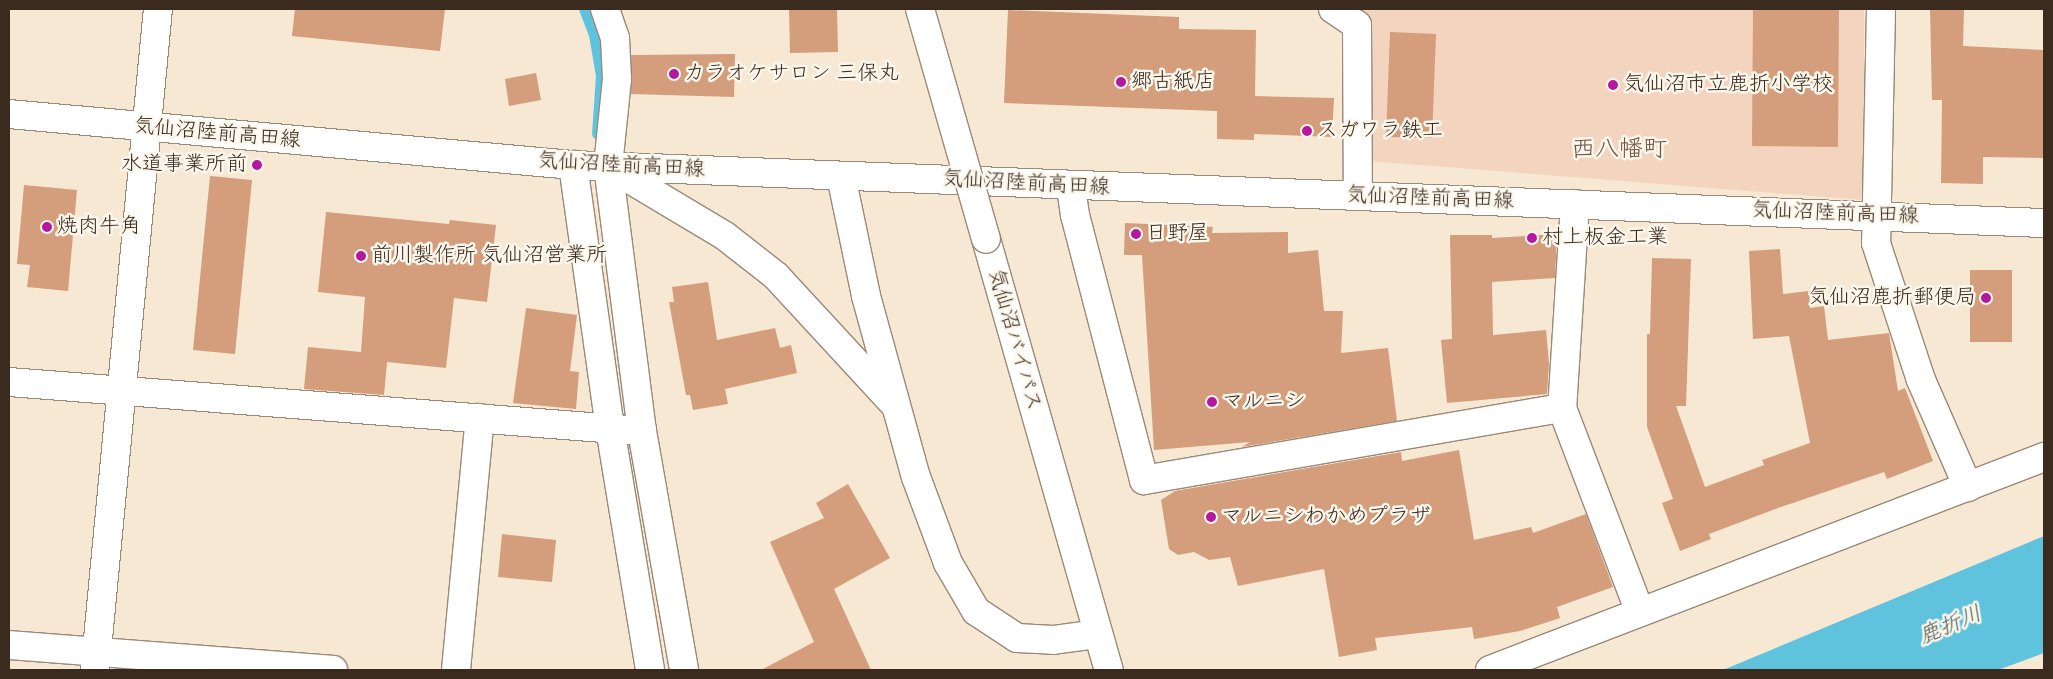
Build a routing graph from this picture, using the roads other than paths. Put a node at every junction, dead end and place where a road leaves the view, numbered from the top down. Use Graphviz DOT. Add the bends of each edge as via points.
graph roads {
  1 [pos="158,9"];
  2 [pos="605,9"];
  3 [pos="920,9"];
  4 [pos="1333,9"];
  5 [pos="1882,9"];
  6 [pos="9,114"];
  7 [pos="148,128"];
  8 [pos="573,164"];
  9 [pos="608,166"];
  10 [pos="841,176"];
  11 [pos="1071,187"];
  12 [pos="1358,196"];
  13 [pos="1575,204"];
  14 [pos="1874,215"];
  15 [pos="2044,223"];
  16 [pos="9,382"];
  17 [pos="121,392"];
  18 [pos="1562,408"];
  19 [pos="899,410"];
  20 [pos="480,418"];
  21 [pos="610,428"];
  22 [pos="642,431"];
  23 [pos="2044,457"];
  24 [pos="1968,487"];
  25 [pos="1640,612"];
  26 [pos="1098,634"];
  27 [pos="9,645"];
  28 [pos="96,662"];
  29 [pos="333,670"];
  30 [pos="456,670"];
  31 [pos="650,670"];
  32 [pos="684,670"];
  33 [pos="1109,670"];
  34 [pos="1490,670"];
  1 -- 7 [label="main road"];
  2 -- 9 [label="main road" via="615,38 617,78"];
  3 -- 26 [label="main road, 気仙沼バイパス, bridge"];
  4 -- 12 [label="main road" via="1357,25"];
  5 -- 14 [label="main road"];
  6 -- 7 [label="main road, 気仙沼陸前高田線"];
  7 -- 8 [label="main road, 気仙沼陸前高田線"];
  7 -- 17 [label="main road"];
  8 -- 9 [label="main road, 気仙沼陸前高田線"];
  8 -- 21 [label="main road"];
  9 -- 10 [label="main road, 気仙沼陸前高田線"];
  9 -- 19 [label="main road" via="725,236 776,276"];
  9 -- 22 [label="main road"];
  10 -- 11 [label="main road, 気仙沼陸前高田線"];
  10 -- 19 [label="main road" via="866,296"];
  11 -- 12 [label="main road, 気仙沼陸前高田線"];
  11 -- 18 [label="main road" via="1075,215 1144,480"];
  12 -- 13 [label="main road, 気仙沼陸前高田線"];
  13 -- 14 [label="main road, 気仙沼陸前高田線"];
  13 -- 18 [label="main road"];
  14 -- 15 [label="main road, 気仙沼陸前高田線"];
  14 -- 24 [label="main road" via="1876,243 1921,380"];
  16 -- 17 [label="main road"];
  17 -- 20 [label="main road"];
  17 -- 28 [label="main road"];
  18 -- 25 [label="main road"];
  19 -- 26 [label="main road" via="916,477 948,563 976,612 1017,638 1053,640"];
  20 -- 21 [label="main road"];
  20 -- 30 [label="main road"];
  21 -- 22 [label="main road"];
  21 -- 31 [label="main road"];
  22 -- 32 [label="main road"];
  23 -- 24 [label="main road"];
  24 -- 25 [label="main road"];
  25 -- 34 [label="main road"];
  26 -- 33 [label="main road, 気仙沼バイパス"];
  27 -- 28 [label="main road"];
  28 -- 29 [label="main road"];
}
